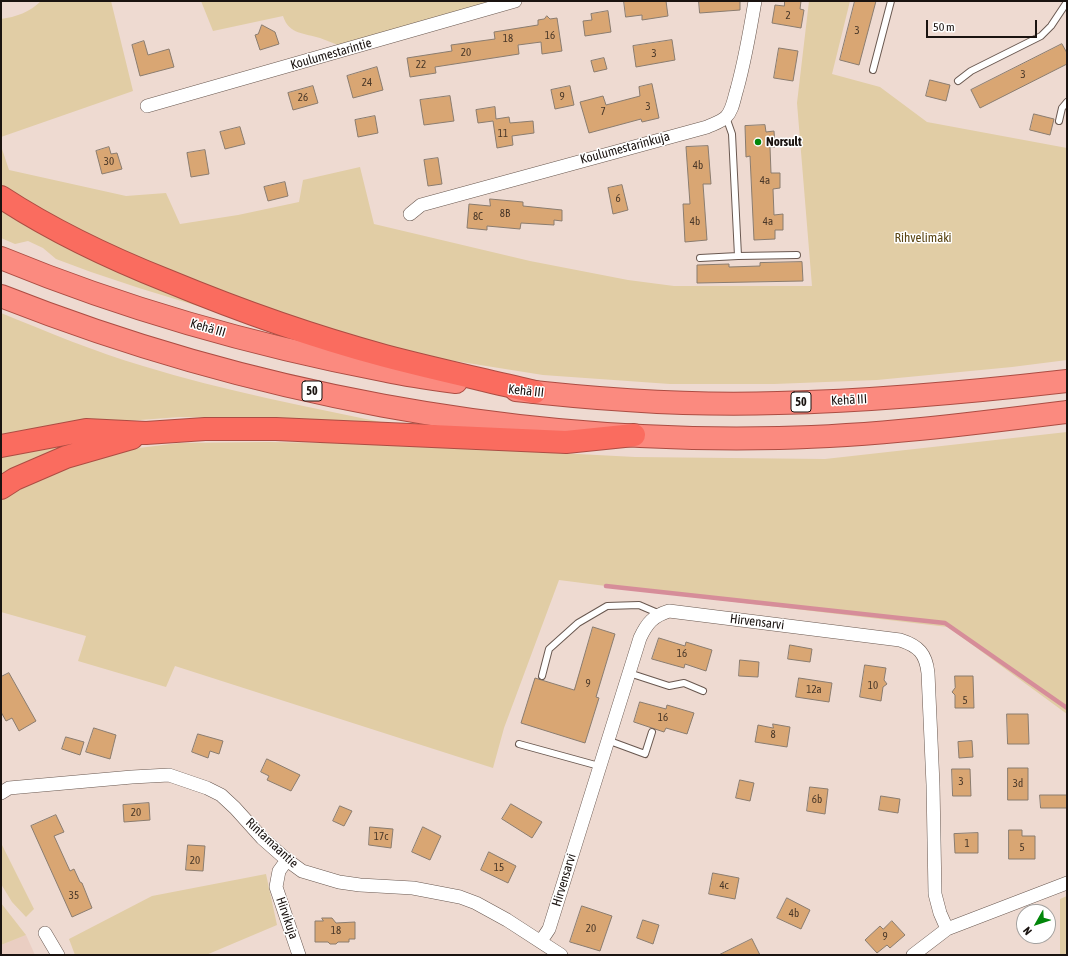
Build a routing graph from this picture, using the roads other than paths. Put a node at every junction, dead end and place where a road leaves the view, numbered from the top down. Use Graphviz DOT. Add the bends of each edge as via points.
graph roads {
  1 [pos="515,1"];
  2 [pos="755,1"];
  3 [pos="891,1"];
  4 [pos="1067,2"];
  5 [pos="873,70"];
  6 [pos="958,81"];
  7 [pos="1067,102"];
  8 [pos="147,106"];
  9 [pos="726,117"];
  10 [pos="1059,121"];
  11 [pos="1,197"];
  12 [pos="410,214"];
  13 [pos="797,255"];
  14 [pos="738,256"];
  15 [pos="1,258"];
  16 [pos="700,258"];
  17 [pos="1,296"];
  18 [pos="1067,381"];
  19 [pos="535,392"];
  20 [pos="1067,412"];
  21 [pos="146,432"];
  22 [pos="634,435"];
  23 [pos="1,446"];
  24 [pos="1,488"];
  25 [pos="660,614"];
  26 [pos="628,673"];
  27 [pos="542,676"];
  28 [pos="703,691"];
  29 [pos="652,732"];
  30 [pos="608,740"];
  31 [pos="520,744"];
  32 [pos="600,766"];
  33 [pos="1,793"];
  34 [pos="287,860"];
  35 [pos="1067,883"];
  36 [pos="947,929"];
  37 [pos="45,933"];
  38 [pos="541,941"];
  39 [pos="58,955"];
  40 [pos="299,955"];
  41 [pos="561,955"];
  42 [pos="913,955"];
  1 -- 8 [label="street, Koulumestarintie"];
  2 -- 9 [label="street" via="745,60 731,110"];
  3 -- 5 [label="lane"];
  4 -- 6 [label="lane" via="1041,36 977,68"];
  7 -- 10 [label="lane" via="1062,108"];
  9 -- 12 [label="street, Koulumestarinkuja" via="706,127 421,205"];
  9 -- 14 [label="lane" via="732,134"];
  11 -- 19 [label="highway" via="66,236 130,266 209,298 308,333 385,356"];
  13 -- 14 [label="lane"];
  14 -- 16 [label="lane"];
  15 -- 19 [label="highway, Kehä III / 50" via="161,315 310,355 396,373"];
  17 -- 22 [label="highway, 50" via="144,348 296,388 450,416 565,431"];
  18 -- 19 [label="highway, Kehä III / 50" via="983,391 777,403 616,400"];
  20 -- 22 [label="highway, 50" via="897,432 780,438"];
  21 -- 22 [label="highway" via="276,429 566,442"];
  21 -- 23 [label="highway" via="86,430"];
  21 -- 24 [label="highway" via="121,442 66,457 21,476"];
  25 -- 26 [label="street, Hirvensarvi" via="647,624"];
  25 -- 27 [label="lane" via="639,606 607,606 578,623 549,649"];
  25 -- 36 [label="street, Hirvensarvi" via="669,611 900,640 917,648 927,662 928,673 934,894"];
  26 -- 28 [label="lane" via="670,686 684,683"];
  26 -- 30 [label="street, Hirvensarvi"];
  29 -- 30 [label="lane" via="645,754"];
  30 -- 32 [label="street, Hirvensarvi"];
  31 -- 32 [label="lane"];
  32 -- 38 [label="street, Hirvensarvi" via="549,929"];
  33 -- 34 [label="street, Rintamaantie" via="9,788 169,775 221,795"];
  34 -- 38 [label="street, Rintamaantie" via="302,871 339,882 360,886 413,888 460,897 508,920"];
  34 -- 40 [label="street, Hirvikuja" via="279,871 276,887"];
  35 -- 36 [label="street"];
  36 -- 42 [label="street"];
  37 -- 39 [label="street"];
  38 -- 41 [label="street, Rintamaantie"];
}
